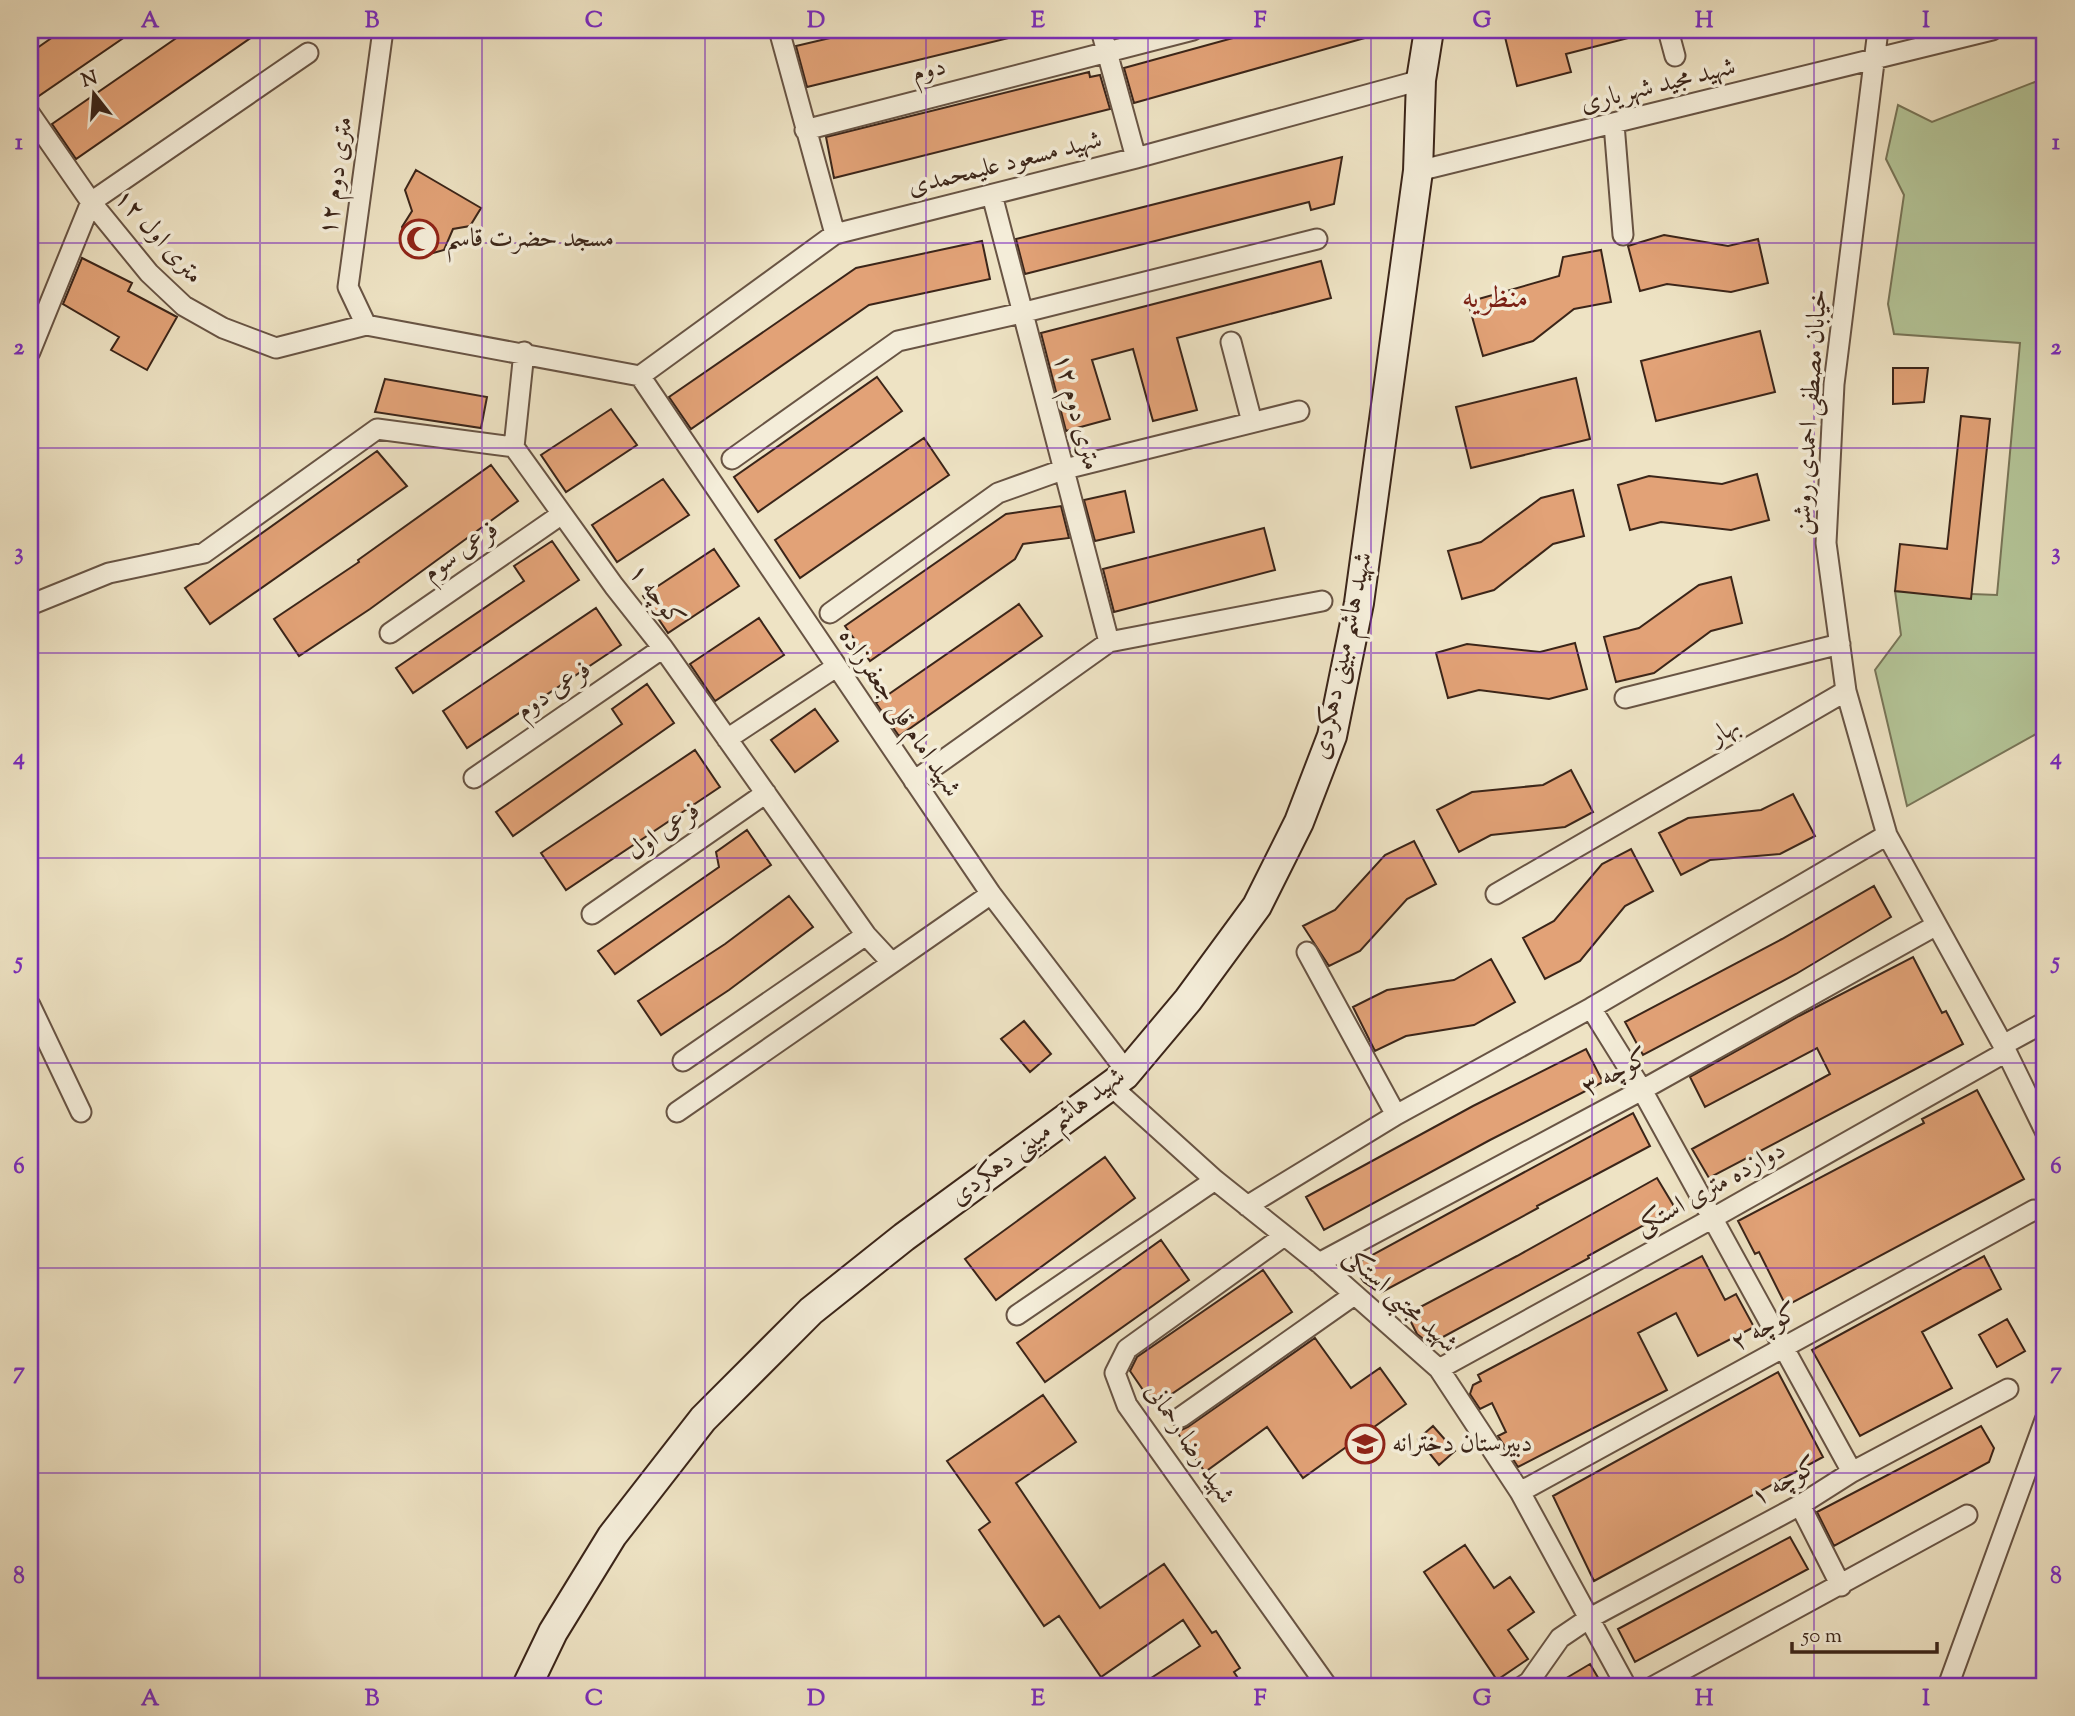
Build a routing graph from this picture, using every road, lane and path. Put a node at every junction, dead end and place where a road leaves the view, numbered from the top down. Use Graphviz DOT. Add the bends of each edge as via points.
graph roads {
  1 [pos="383,30"];
  2 [pos="779,30"];
  3 [pos="1101,30"];
  4 [pos="1193,30"];
  5 [pos="1429,30"];
  6 [pos="1668,30"];
  7 [pos="1878,30"];
  8 [pos="1992,30"];
  9 [pos="308,53"];
  10 [pos="1107,53"];
  11 [pos="1675,56"];
  12 [pos="1874,60"];
  13 [pos="1421,80"];
  14 [pos="30,114"];
  15 [pos="1614,124"];
  16 [pos="805,130"];
  17 [pos="1136,158"];
  18 [pos="1418,172"];
  19 [pos="992,195"];
  20 [pos="91,202"];
  21 [pos="835,234"];
  22 [pos="1623,235"];
  23 [pos="1317,239"];
  24 [pos="1021,313"];
  25 [pos="366,325"];
  26 [pos="1231,342"];
  27 [pos="30,352"];
  28 [pos="524,352"];
  29 [pos="640,376"];
  30 [pos="1299,411"];
  31 [pos="1252,422"];
  32 [pos="514,447"];
  33 [pos="732,459"];
  34 [pos="1065,469"];
  35 [pos="562,514"];
  36 [pos="1322,601"];
  37 [pos="30,605"];
  38 [pos="830,613"];
  39 [pos="390,633"];
  40 [pos="1109,642"];
  41 [pos="1840,644"];
  42 [pos="663,648"];
  43 [pos="836,667"];
  44 [pos="1846,691"];
  45 [pos="1625,698"];
  46 [pos="727,740"];
  47 [pos="474,778"];
  48 [pos="914,781"];
  49 [pos="766,793"];
  50 [pos="1887,835"];
  51 [pos="991,894"];
  52 [pos="1496,894"];
  53 [pos="592,914"];
  54 [pos="1935,926"];
  55 [pos="866,935"];
  56 [pos="1307,952"];
  57 [pos="892,963"];
  58 [pos="30,1005"];
  59 [pos="1591,1008"];
  60 [pos="2045,1022"];
  61 [pos="2004,1049"];
  62 [pos="683,1061"];
  63 [pos="1119,1079"];
  64 [pos="1642,1090"];
  65 [pos="81,1112"];
  66 [pos="677,1112"];
  67 [pos="1396,1115"];
  68 [pos="2045,1131"];
  69 [pos="1215,1180"];
  70 [pos="1247,1206"];
  71 [pos="2035,1210"];
  72 [pos="1713,1218"];
  73 [pos="1284,1236"];
  74 [pos="1319,1263"];
  75 [pos="1354,1295"];
  76 [pos="1017,1315"];
  77 [pos="1784,1348"];
  78 [pos="1439,1369"];
  79 [pos="2008,1389"];
  80 [pos="1181,1417"];
  81 [pos="2045,1420"];
  82 [pos="1852,1472"];
  83 [pos="1520,1492"];
  84 [pos="1800,1505"];
  85 [pos="1967,1515"];
  86 [pos="1842,1586"];
  87 [pos="1588,1619"];
  88 [pos="527,1686"];
  89 [pos="1327,1686"];
  90 [pos="1523,1686"];
  91 [pos="1626,1686"];
  92 [pos="1654,1686"];
  93 [pos="1948,1686"];
  1 -- 25 [label="street, ۱۲ متری دوم" via="348,286"];
  2 -- 16 [label="street"];
  3 -- 10 [label="street"];
  4 -- 10 [label="street, دوم"];
  5 -- 13 [label="main road, شهید هاشم مبینی دهکردی"];
  6 -- 11 [label="street"];
  7 -- 12 [label="street, خیابان مصطفی احمدی روشن"];
  8 -- 12 [label="street, شهید مجید شهریاری"];
  9 -- 20 [label="street"];
  10 -- 16 [label="street, دوم"];
  10 -- 17 [label="street"];
  12 -- 15 [label="street, شهید مجید شهریاری"];
  12 -- 41 [label="street, خیابان مصطفی احمدی روشن" via="1834,384 1826,543"];
  13 -- 17 [label="street, شهید مسعود علیمحمدی"];
  13 -- 18 [label="main road, شهید هاشم مبینی دهکردی"];
  14 -- 20 [label="street, ۱۲ متری اول"];
  15 -- 18 [label="street, شهید مجید شهریاری"];
  15 -- 22 [label="street"];
  16 -- 21 [label="street"];
  17 -- 19 [label="street, شهید مسعود علیمحمدی"];
  18 -- 63 [label="main road, شهید هاشم مبینی دهکردی" via="1359,603 1332,736 1299,822 1256,906 1188,1000"];
  19 -- 21 [label="street, شهید مسعود علیمحمدی"];
  19 -- 24 [label="street, ۱۲ متری دوم"];
  20 -- 25 [label="street, ۱۲ متری اول" via="149,273 184,306 223,328 276,348"];
  20 -- 27 [label="street"];
  21 -- 29 [label="street, شهید مسعود علیمحمدی"];
  23 -- 24 [label="street"];
  24 -- 33 [label="street" via="898,341"];
  24 -- 34 [label="street, ۱۲ متری دوم"];
  25 -- 28 [label="street"];
  26 -- 31 [label="street"];
  28 -- 29 [label="street"];
  28 -- 32 [label="street"];
  29 -- 43 [label="street, شهید امام قلی جعفرزاده"];
  30 -- 31 [label="street"];
  31 -- 34 [label="street"];
  32 -- 35 [label="street, کوچه ۱"];
  32 -- 37 [label="street" via="377,429 204,553 109,573"];
  34 -- 38 [label="street" via="998,493"];
  34 -- 40 [label="street, ۱۲ متری دوم"];
  35 -- 39 [label="street, فرعی سوم"];
  35 -- 42 [label="street, کوچه ۱"];
  36 -- 40 [label="street"];
  40 -- 48 [label="street"];
  41 -- 44 [label="street, خیابان مصطفی احمدی روشن"];
  41 -- 45 [label="street"];
  42 -- 46 [label="street, کوچه ۱"];
  42 -- 47 [label="street, فرعی دوم"];
  43 -- 46 [label="street"];
  43 -- 48 [label="street, شهید امام قلی جعفرزاده"];
  44 -- 50 [label="street, خیابان مصطفی احمدی روشن"];
  44 -- 52 [label="street, بهار"];
  46 -- 49 [label="street, کوچه ۱"];
  48 -- 51 [label="street, شهید امام قلی جعفرزاده"];
  49 -- 53 [label="street, فرعی اول"];
  49 -- 55 [label="street, کوچه ۱"];
  50 -- 54 [label="street, خیابان مصطفی احمدی روشن"];
  50 -- 59 [label="street"];
  51 -- 57 [label="street"];
  51 -- 63 [label="street, شهید امام قلی جعفرزاده"];
  54 -- 61 [label="street, خیابان مصطفی احمدی روشن"];
  54 -- 64 [label="street, کوچه ۳"];
  55 -- 57 [label="street, کوچه ۱"];
  55 -- 62 [label="street"];
  56 -- 67 [label="street"];
  57 -- 66 [label="street"];
  58 -- 65 [label="street"];
  59 -- 64 [label="street"];
  59 -- 67 [label="street"];
  60 -- 61 [label="street, دوازده متری استکی"];
  61 -- 68 [label="street, خیابان مصطفی احمدی روشن"];
  61 -- 72 [label="street, دوازده متری استکی"];
  63 -- 69 [label="street, شهید مجتبی استکی"];
  63 -- 88 [label="main road, شهید هاشم مبینی دهکردی" via="811,1311 703,1419 612,1536 553,1632"];
  64 -- 72 [label="street"];
  64 -- 74 [label="street, کوچه ۳"];
  67 -- 70 [label="street"];
  69 -- 70 [label="street, شهید مجتبی استکی"];
  69 -- 76 [label="street"];
  70 -- 73 [label="street, شهید مجتبی استکی"];
  71 -- 77 [label="street, کوچه ۲"];
  72 -- 77 [label="street"];
  72 -- 78 [label="street, دوازده متری استکی"];
  73 -- 74 [label="street, شهید مجتبی استکی"];
  73 -- 89 [label="street, شهید رضا رحمانی" via="1127,1349 1115,1373 1127,1405"];
  74 -- 75 [label="street, شهید مجتبی استکی"];
  75 -- 78 [label="street, شهید مجتبی استکی"];
  75 -- 80 [label="street"];
  77 -- 82 [label="street"];
  77 -- 83 [label="street, کوچه ۲"];
  78 -- 83 [label="street, شهید مجتبی استکی"];
  79 -- 82 [label="street, کوچه ۱"];
  81 -- 93 [label="street"];
  82 -- 84 [label="street, کوچه ۱"];
  83 -- 87 [label="street, شهید مجتبی استکی"];
  84 -- 86 [label="street"];
  84 -- 87 [label="street, کوچه ۱"];
  85 -- 86 [label="street"];
  86 -- 92 [label="street"];
  87 -- 90 [label="street, کوچه ۱" via="1560,1638"];
  87 -- 91 [label="street, شهید مجتبی استکی"];
}
